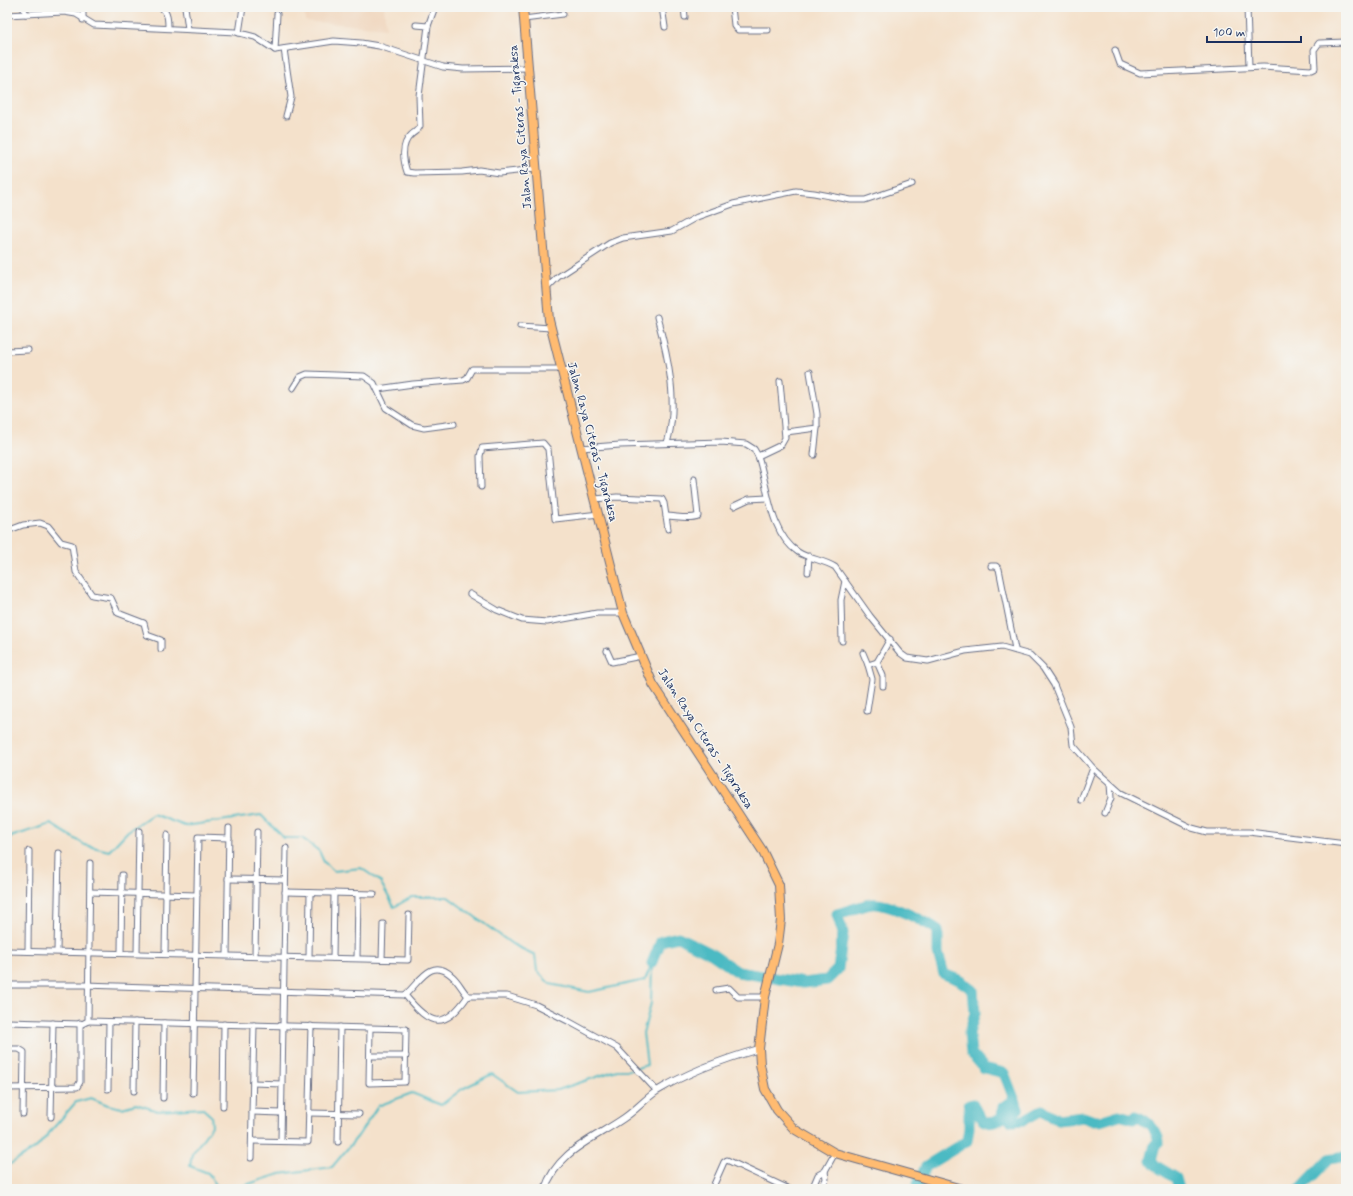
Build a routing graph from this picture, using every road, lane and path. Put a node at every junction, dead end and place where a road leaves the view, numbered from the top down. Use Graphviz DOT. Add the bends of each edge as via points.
graph roads {
  1 [pos="23,7"];
  2 [pos="84,7"];
  3 [pos="161,7"];
  4 [pos="185,7"];
  5 [pos="243,7"];
  6 [pos="435,7"];
  7 [pos="523,7"];
  8 [pos="662,7"];
  9 [pos="684,7"];
  10 [pos="732,7"];
  11 [pos="1247,7"];
  12 [pos="26,14"];
  13 [pos="277,14"];
  14 [pos="563,14"];
  15 [pos="7,15"];
  16 [pos="686,17"];
  17 [pos="524,19"];
  18 [pos="83,20"];
  19 [pos="416,25"];
  20 [pos="428,26"];
  21 [pos="665,27"];
  22 [pos="168,28"];
  23 [pos="188,29"];
  24 [pos="768,30"];
  25 [pos="239,33"];
  26 [pos="1346,42"];
  27 [pos="284,49"];
  28 [pos="275,50"];
  29 [pos="1115,50"];
  30 [pos="425,62"];
  31 [pos="1249,67"];
  32 [pos="529,68"];
  33 [pos="286,116"];
  34 [pos="536,169"];
  35 [pos="912,184"];
  36 [pos="546,289"];
  37 [pos="657,317"];
  38 [pos="520,326"];
  39 [pos="551,328"];
  40 [pos="28,350"];
  41 [pos="7,351"];
  42 [pos="571,368"];
  43 [pos="561,371"];
  44 [pos="810,372"];
  45 [pos="780,381"];
  46 [pos="293,388"];
  47 [pos="378,389"];
  48 [pos="454,424"];
  49 [pos="817,428"];
  50 [pos="786,432"];
  51 [pos="667,443"];
  52 [pos="581,448"];
  53 [pos="814,455"];
  54 [pos="758,456"];
  55 [pos="694,479"];
  56 [pos="481,487"];
  57 [pos="767,498"];
  58 [pos="596,499"];
  59 [pos="734,506"];
  60 [pos="599,514"];
  61 [pos="666,516"];
  62 [pos="668,529"];
  63 [pos="7,531"];
  64 [pos="809,556"];
  65 [pos="990,566"];
  66 [pos="808,572"];
  67 [pos="845,581"];
  68 [pos="470,594"];
  69 [pos="623,613"];
  70 [pos="890,639"];
  71 [pos="842,641"];
  72 [pos="161,649"];
  73 [pos="1016,649"];
  74 [pos="607,651"];
  75 [pos="863,654"];
  76 [pos="641,656"];
  77 [pos="877,662"];
  78 [pos="868,665"];
  79 [pos="883,686"];
  80 [pos="867,711"];
  81 [pos="1093,768"];
  82 [pos="1110,784"];
  83 [pos="1081,800"];
  84 [pos="1105,813"];
  85 [pos="229,828"];
  86 [pos="139,831"];
  87 [pos="257,832"];
  88 [pos="167,835"];
  89 [pos="229,838"];
  90 [pos="1346,844"];
  91 [pos="286,848"];
  92 [pos="29,851"];
  93 [pos="59,853"];
  94 [pos="90,863"];
  95 [pos="122,875"];
  96 [pos="228,879"];
  97 [pos="256,880"];
  98 [pos="285,880"];
  99 [pos="90,892"];
  100 [pos="285,892"];
  101 [pos="122,893"];
  102 [pos="310,893"];
  103 [pos="334,893"];
  104 [pos="138,894"];
  105 [pos="166,894"];
  106 [pos="358,894"];
  107 [pos="374,894"];
  108 [pos="197,895"];
  109 [pos="409,915"];
  110 [pos="384,924"];
  111 [pos="7,950"];
  112 [pos="28,951"];
  113 [pos="57,951"];
  114 [pos="88,951"];
  115 [pos="121,952"];
  116 [pos="137,953"];
  117 [pos="164,953"];
  118 [pos="196,954"];
  119 [pos="227,955"];
  120 [pos="255,956"];
  121 [pos="284,956"];
  122 [pos="308,957"];
  123 [pos="333,958"];
  124 [pos="357,958"];
  125 [pos="382,959"];
  126 [pos="7,985"];
  127 [pos="89,986"];
  128 [pos="196,990"];
  129 [pos="716,990"];
  130 [pos="283,993"];
  131 [pos="766,994"];
  132 [pos="405,996"];
  133 [pos="468,996"];
  134 [pos="88,1021"];
  135 [pos="7,1022"];
  136 [pos="109,1022"];
  137 [pos="135,1022"];
  138 [pos="52,1023"];
  139 [pos="164,1023"];
  140 [pos="80,1024"];
  141 [pos="195,1024"];
  142 [pos="224,1024"];
  143 [pos="254,1025"];
  144 [pos="282,1026"];
  145 [pos="310,1026"];
  146 [pos="340,1027"];
  147 [pos="370,1028"];
  148 [pos="7,1049"];
  149 [pos="759,1049"];
  150 [pos="370,1056"];
  151 [pos="406,1056"];
  152 [pos="253,1083"];
  153 [pos="282,1084"];
  154 [pos="7,1088"];
  155 [pos="24,1088"];
  156 [pos="52,1088"];
  157 [pos="108,1089"];
  158 [pos="134,1091"];
  159 [pos="657,1091"];
  160 [pos="193,1092"];
  161 [pos="163,1098"];
  162 [pos="223,1106"];
  163 [pos="252,1112"];
  164 [pos="281,1113"];
  165 [pos="23,1114"];
  166 [pos="309,1114"];
  167 [pos="338,1114"];
  168 [pos="359,1114"];
  169 [pos="51,1117"];
  170 [pos="252,1141"];
  171 [pos="281,1141"];
  172 [pos="338,1142"];
  173 [pos="835,1153"];
  174 [pos="251,1158"];
  175 [pos="825,1171"];
  176 [pos="778,1187"];
  177 [pos="545,1189"];
  178 [pos="712,1189"];
  179 [pos="789,1189"];
  180 [pos="812,1189"];
  181 [pos="821,1189"];
  182 [pos="962,1189"];
  1 -- 12 [label="street"];
  2 -- 18 [label="street"];
  3 -- 22 [label="street" via="168,17"];
  4 -- 23 [label="street"];
  5 -- 25 [label="street"];
  6 -- 20 [label="street"];
  7 -- 17 [label="main road, Jalan Raya Citeras - Tigaraksa"];
  8 -- 21 [label="street"];
  9 -- 16 [label="street"];
  10 -- 24 [label="street" via="734,25 738,30"];
  11 -- 31 [label="street"];
  12 -- 15 [label="street"];
  12 -- 18 [label="street" via="64,12 76,14"];
  13 -- 28 [label="street"];
  14 -- 17 [label="street"];
  17 -- 32 [label="main road, Jalan Raya Citeras - Tigaraksa"];
  18 -- 22 [label="street" via="101,26"];
  19 -- 20 [label="street"];
  20 -- 30 [label="street"];
  22 -- 23 [label="street"];
  23 -- 25 [label="street"];
  25 -- 28 [label="street" via="255,37"];
  26 -- 31 [label="street" via="1319,43 1314,50 1315,68 1311,70"];
  27 -- 28 [label="street"];
  27 -- 30 [label="street" via="334,41 361,43 379,46"];
  27 -- 33 [label="street" via="290,97"];
  29 -- 31 [label="street" via="1120,64 1140,73"];
  30 -- 32 [label="street" via="463,69"];
  30 -- 34 [label="street" via="419,96 420,126 405,143 407,172 479,170 499,173"];
  32 -- 34 [label="main road, Jalan Raya Citeras - Tigaraksa"];
  34 -- 36 [label="main road, Jalan Raya Citeras - Tigaraksa"];
  35 -- 36 [label="street" via="865,200 796,191 733,204 697,217 672,231 624,238 610,243 558,277"];
  36 -- 39 [label="main road, Jalan Raya Citeras - Tigaraksa"];
  37 -- 51 [label="street" via="665,347 670,388 672,427"];
  38 -- 39 [label="street"];
  39 -- 43 [label="main road, Jalan Raya Citeras - Tigaraksa"];
  40 -- 41 [label="street"];
  42 -- 43 [label="street"];
  43 -- 47 [label="street" via="472,369 463,380"];
  43 -- 52 [label="main road, Jalan Raya Citeras - Tigaraksa"];
  44 -- 49 [label="street"];
  45 -- 50 [label="street"];
  46 -- 47 [label="street" via="302,375 320,374 364,376 372,380"];
  47 -- 48 [label="street" via="386,408 412,425 424,428"];
  49 -- 50 [label="street"];
  49 -- 53 [label="street"];
  50 -- 54 [label="street" via="781,445"];
  51 -- 52 [label="street"];
  51 -- 54 [label="street" via="746,444 754,449"];
  52 -- 58 [label="main road, Jalan Raya Citeras - Tigaraksa"];
  54 -- 57 [label="street"];
  55 -- 61 [label="street" via="698,517"];
  56 -- 60 [label="street" via="482,448 543,443 548,449 555,519"];
  57 -- 59 [label="street" via="749,499"];
  57 -- 64 [label="street" via="776,523 785,537 795,550"];
  58 -- 60 [label="main road, Jalan Raya Citeras - Tigaraksa"];
  58 -- 61 [label="street" via="662,499"];
  60 -- 69 [label="main road, Jalan Raya Citeras - Tigaraksa"];
  61 -- 62 [label="street"];
  63 -- 72 [label="street" via="33,522 48,526 61,542 72,545 76,572 92,596 111,598 118,613 144,623 147,635 161,640"];
  64 -- 66 [label="street"];
  64 -- 67 [label="street" via="835,567"];
  65 -- 73 [label="street" via="1000,569"];
  67 -- 70 [label="street"];
  67 -- 71 [label="street" via="841,600"];
  68 -- 69 [label="street" via="497,610 522,620 547,622 597,613"];
  69 -- 76 [label="main road, Jalan Raya Citeras - Tigaraksa"];
  70 -- 73 [label="street" via="907,658 928,661 977,649"];
  70 -- 77 [label="street"];
  73 -- 81 [label="street" via="1030,654 1054,685 1071,727 1073,745"];
  74 -- 76 [label="street" via="612,662"];
  75 -- 78 [label="street"];
  76 -- 131 [label="main road, Jalan Raya Citeras - Tigaraksa" via="652,684 762,850 775,874 780,898 780,920 778,944"];
  77 -- 78 [label="street"];
  77 -- 79 [label="street" via="883,676"];
  78 -- 80 [label="street" via="872,679"];
  81 -- 82 [label="street"];
  81 -- 83 [label="street"];
  82 -- 84 [label="street" via="1111,798"];
  82 -- 90 [label="street" via="1143,804 1192,828 1207,832 1249,832"];
  85 -- 89 [label="street"];
  86 -- 104 [label="street"];
  87 -- 97 [label="street"];
  88 -- 105 [label="street"];
  89 -- 96 [label="street"];
  89 -- 108 [label="street" via="198,837"];
  91 -- 98 [label="street"];
  92 -- 112 [label="street"];
  93 -- 113 [label="street"];
  94 -- 99 [label="street"];
  95 -- 101 [label="street"];
  96 -- 97 [label="street"];
  96 -- 119 [label="street"];
  97 -- 98 [label="street"];
  97 -- 120 [label="street"];
  98 -- 100 [label="street"];
  99 -- 101 [label="street"];
  99 -- 114 [label="street"];
  100 -- 102 [label="street"];
  100 -- 121 [label="street"];
  101 -- 104 [label="street"];
  101 -- 115 [label="street"];
  102 -- 103 [label="street"];
  102 -- 122 [label="street"];
  103 -- 106 [label="street"];
  103 -- 123 [label="street"];
  104 -- 105 [label="street"];
  104 -- 116 [label="street"];
  105 -- 108 [label="street"];
  105 -- 117 [label="street"];
  106 -- 107 [label="street"];
  106 -- 124 [label="street"];
  108 -- 118 [label="street"];
  109 -- 125 [label="street" via="408,960"];
  110 -- 125 [label="street"];
  111 -- 112 [label="street"];
  112 -- 113 [label="street"];
  113 -- 114 [label="street"];
  114 -- 115 [label="street"];
  114 -- 127 [label="street"];
  115 -- 116 [label="street"];
  116 -- 117 [label="street"];
  117 -- 118 [label="street"];
  118 -- 119 [label="street"];
  118 -- 128 [label="street"];
  119 -- 120 [label="street"];
  120 -- 121 [label="street"];
  121 -- 122 [label="street"];
  121 -- 130 [label="street"];
  122 -- 123 [label="street"];
  123 -- 124 [label="street"];
  124 -- 125 [label="street"];
  126 -- 127 [label="street"];
  127 -- 128 [label="street"];
  127 -- 134 [label="street"];
  128 -- 130 [label="street"];
  128 -- 141 [label="street"];
  129 -- 131 [label="street" via="729,988 738,997"];
  130 -- 132 [label="street"];
  130 -- 144 [label="street"];
  131 -- 149 [label="main road, Jalan Raya Citeras - Tigaraksa"];
  132 -- 133 [label="street" via="422,1015 432,1020 450,1017"];
  132 -- 133 [label="street" via="420,978 435,969 447,972"];
  133 -- 159 [label="street" via="507,996 536,1005 617,1048"];
  134 -- 136 [label="street"];
  134 -- 140 [label="street"];
  135 -- 138 [label="street"];
  136 -- 137 [label="street"];
  136 -- 157 [label="street"];
  137 -- 139 [label="street"];
  137 -- 158 [label="street"];
  138 -- 140 [label="street"];
  138 -- 156 [label="street"];
  139 -- 141 [label="street"];
  139 -- 161 [label="street"];
  140 -- 156 [label="street" via="79,1086"];
  141 -- 142 [label="street"];
  141 -- 160 [label="street"];
  142 -- 143 [label="street"];
  142 -- 162 [label="street"];
  143 -- 144 [label="street"];
  143 -- 152 [label="street"];
  144 -- 145 [label="street"];
  144 -- 153 [label="street"];
  145 -- 146 [label="street"];
  145 -- 166 [label="street"];
  146 -- 147 [label="street"];
  146 -- 167 [label="street"];
  147 -- 150 [label="street"];
  147 -- 151 [label="street" via="406,1029"];
  148 -- 155 [label="street" via="19,1049 24,1052"];
  149 -- 159 [label="street" via="728,1058"];
  149 -- 173 [label="main road, Jalan Raya Citeras - Tigaraksa" via="765,1089 777,1110 794,1129"];
  150 -- 151 [label="street"];
  150 -- 151 [label="street" via="369,1083 405,1082"];
  152 -- 153 [label="street"];
  152 -- 163 [label="street"];
  153 -- 164 [label="street"];
  154 -- 155 [label="street"];
  155 -- 156 [label="street"];
  155 -- 165 [label="street"];
  156 -- 169 [label="street"];
  159 -- 177 [label="street" via="624,1118 568,1154 553,1170"];
  163 -- 164 [label="street"];
  163 -- 170 [label="street"];
  164 -- 171 [label="street"];
  166 -- 167 [label="street"];
  166 -- 171 [label="street" via="308,1142"];
  167 -- 168 [label="street"];
  167 -- 172 [label="street"];
  170 -- 171 [label="street"];
  170 -- 174 [label="street"];
  173 -- 175 [label="street"];
  173 -- 182 [label="main road, Jalan Raya Citeras - Tigaraksa"];
  175 -- 180 [label="street" via="818,1175"];
  175 -- 181 [label="street" via="826,1179"];
  176 -- 178 [label="street" via="727,1160"];
  176 -- 179 [label="street"];
}
